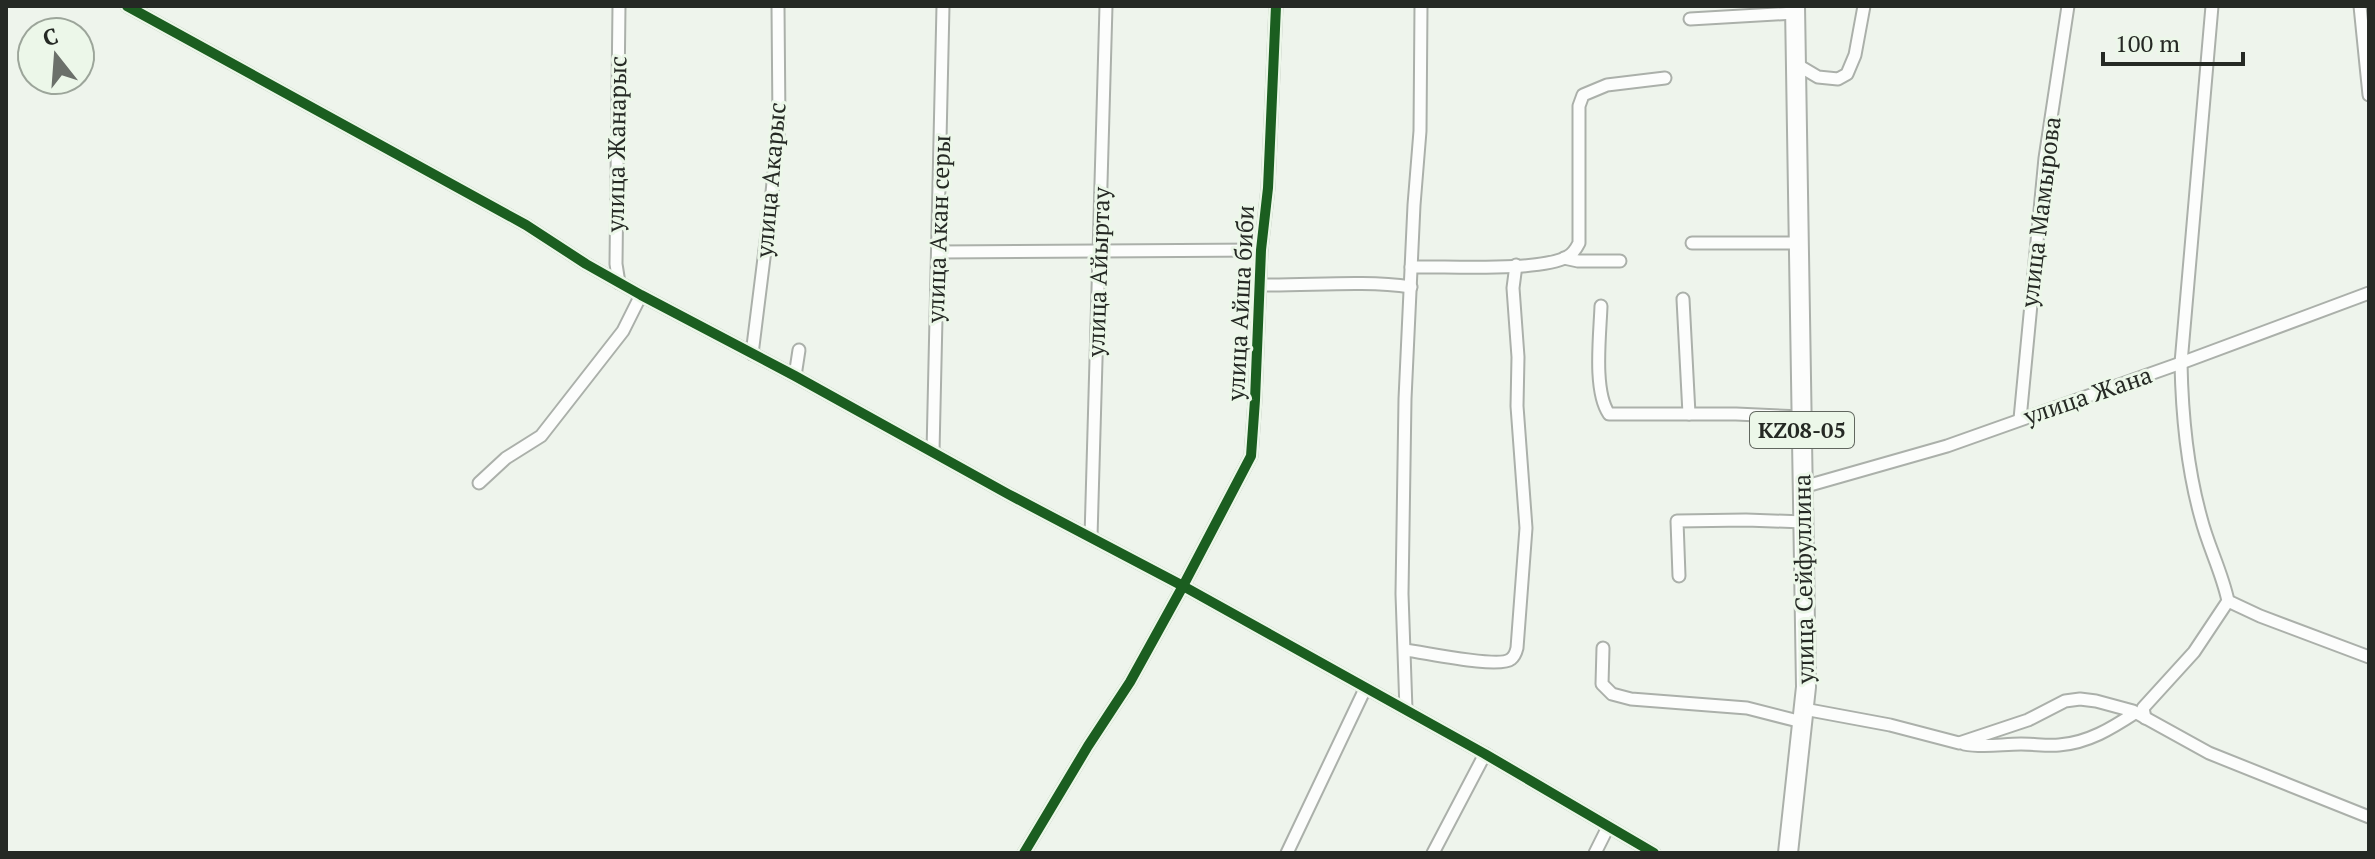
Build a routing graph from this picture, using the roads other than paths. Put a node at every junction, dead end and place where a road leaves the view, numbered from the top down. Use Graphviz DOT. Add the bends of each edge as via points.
graph roads {
  1 [pos="127,6"];
  2 [pos="619,6"];
  3 [pos="778,6"];
  4 [pos="943,6"];
  5 [pos="1106,6"];
  6 [pos="1276,6"];
  7 [pos="1421,6"];
  8 [pos="1864,6"];
  9 [pos="2068,6"];
  10 [pos="2212,6"];
  11 [pos="2360,6"];
  12 [pos="1795,10"];
  13 [pos="1690,19"];
  14 [pos="1796,64"];
  15 [pos="1665,78"];
  16 [pos="2369,95"];
  17 [pos="1692,243"];
  18 [pos="1799,243"];
  19 [pos="1261,250"];
  20 [pos="1101,251"];
  21 [pos="938,252"];
  22 [pos="1563,258"];
  23 [pos="1620,261"];
  24 [pos="1516,265"];
  25 [pos="1411,267"];
  26 [pos="619,283"];
  27 [pos="1260,285"];
  28 [pos="1411,287"];
  29 [pos="2369,293"];
  30 [pos="641,295"];
  31 [pos="1683,299"];
  32 [pos="1601,306"];
  33 [pos="799,350"];
  34 [pos="752,354"];
  35 [pos="2181,363"];
  36 [pos="795,376"];
  37 [pos="1689,414"];
  38 [pos="1802,417"];
  39 [pos="2020,419"];
  40 [pos="933,452"];
  41 [pos="479,483"];
  42 [pos="1803,487"];
  43 [pos="1804,522"];
  44 [pos="1091,537"];
  45 [pos="1679,576"];
  46 [pos="1183,586"];
  47 [pos="2228,601"];
  48 [pos="1603,648"];
  49 [pos="1405,650"];
  50 [pos="2369,657"];
  51 [pos="1365,689"];
  52 [pos="1406,710"];
  53 [pos="2140,715"];
  54 [pos="1803,716"];
  55 [pos="1959,743"];
  56 [pos="1485,754"];
  57 [pos="2369,817"];
  58 [pos="1608,827"];
  59 [pos="1024,853"];
  60 [pos="1287,853"];
  61 [pos="1433,853"];
  62 [pos="1595,853"];
  63 [pos="1654,853"];
  64 [pos="1788,853"];
  1 -- 26 [label="street" via="526,225"];
  2 -- 26 [label="street, улица Жанарыс"];
  3 -- 34 [label="street, улица Акарыс" via="779,124"];
  4 -- 21 [label="street, улица Акан серы"];
  5 -- 20 [label="street, улица Айыртау"];
  6 -- 19 [label="street, улица Айша биби"];
  7 -- 25 [label="street"];
  8 -- 14 [label="street" via="1847,74 1838,79 1818,77"];
  9 -- 39 [label="street, улица Мамырова" via="2045,158"];
  10 -- 35 [label="street"];
  11 -- 16 [label="street"];
  12 -- 13 [label="street"];
  12 -- 14 [label="main road, улица Сейфуллина / KZ08-05"];
  14 -- 18 [label="main road, улица Сейфуллина / KZ08-05"];
  15 -- 22 [label="street" via="1607,85 1583,95 1579,243"];
  17 -- 18 [label="street"];
  18 -- 38 [label="main road, улица Сейфуллина / KZ08-05"];
  19 -- 20 [label="street"];
  19 -- 27 [label="street, улица Айша биби"];
  20 -- 21 [label="street"];
  20 -- 44 [label="street, улица Айыртау"];
  21 -- 40 [label="street, улица Акан серы"];
  22 -- 23 [label="street"];
  22 -- 24 [label="street"];
  24 -- 25 [label="street"];
  24 -- 49 [label="street" via="1517,406 1526,528 1517,648 1510,661 1494,663"];
  25 -- 28 [label="street"];
  26 -- 30 [label="street"];
  27 -- 28 [label="street"];
  27 -- 46 [label="street, улица Айша биби" via="1251,456"];
  28 -- 49 [label="street"];
  29 -- 35 [label="street, улица Жана"];
  30 -- 34 [label="street"];
  30 -- 41 [label="street" via="623,331 541,436"];
  31 -- 37 [label="street"];
  32 -- 37 [label="street" via="1600,378 1609,414"];
  33 -- 36 [label="street"];
  34 -- 36 [label="street"];
  35 -- 39 [label="street, улица Жана"];
  35 -- 47 [label="street" via="2182,419 2194,484"];
  36 -- 40 [label="street"];
  37 -- 38 [label="street"];
  38 -- 42 [label="main road, улица Сейфуллина / KZ08-05"];
  39 -- 42 [label="street, улица Жана"];
  40 -- 44 [label="street"];
  42 -- 43 [label="main road, улица Сейфуллина / KZ08-05"];
  43 -- 45 [label="street" via="1677,521"];
  43 -- 54 [label="main road, улица Сейфуллина / KZ08-05"];
  44 -- 46 [label="street"];
  46 -- 51 [label="street"];
  46 -- 59 [label="street, улица Айша биби"];
  47 -- 50 [label="street"];
  47 -- 53 [label="street" via="2194,652"];
  48 -- 54 [label="street" via="1602,684 1612,694"];
  49 -- 52 [label="street"];
  51 -- 52 [label="street"];
  51 -- 60 [label="street"];
  52 -- 56 [label="street"];
  53 -- 55 [label="street" via="2086,740 2061,745"];
  53 -- 55 [label="street" via="2080,699 2065,701 2028,720"];
  53 -- 57 [label="street" via="2209,753"];
  54 -- 55 [label="street" via="1916,731"];
  54 -- 64 [label="main road, улица Сейфуллина / KZ08-05"];
  56 -- 58 [label="street"];
  56 -- 61 [label="street"];
  58 -- 62 [label="street"];
  58 -- 63 [label="street"];
}
